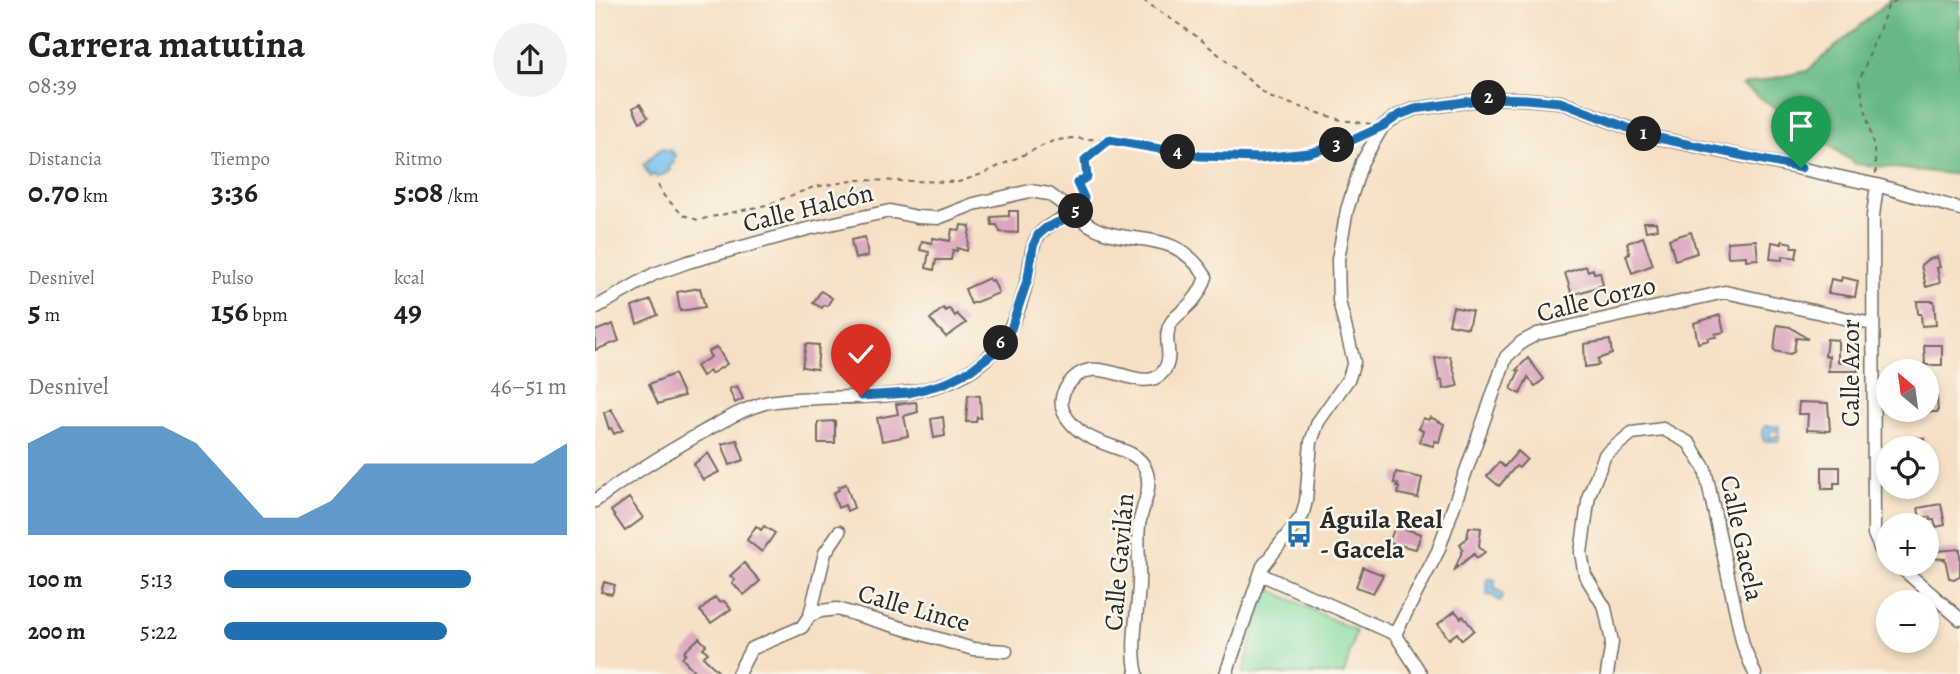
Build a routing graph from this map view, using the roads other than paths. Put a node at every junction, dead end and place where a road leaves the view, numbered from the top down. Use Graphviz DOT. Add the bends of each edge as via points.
graph roads {
  1 [pos="1878,184"];
  2 [pos="1960,209"];
  3 [pos="1075,214"];
  4 [pos="595,308"];
  5 [pos="1872,324"];
  6 [pos="595,501"];
  7 [pos="839,532"];
  8 [pos="1876,539"];
  9 [pos="1260,573"];
  10 [pos="1911,576"];
  11 [pos="810,615"];
  12 [pos="1960,619"];
  13 [pos="1395,634"];
  14 [pos="1006,651"];
  15 [pos="738,674"];
  16 [pos="1137,674"];
  17 [pos="1226,674"];
  18 [pos="1421,674"];
  19 [pos="1607,674"];
  20 [pos="1755,674"];
  1 -- 2 [label="street"];
  1 -- 5 [label="street, Calle Azor" via="1873,216"];
  1 -- 9 [label="street" via="1649,136 1560,102 1492,98 1399,115 1383,126 1362,162 1347,210 1338,259 1339,301 1353,362 1349,378 1318,422 1311,442 1303,516"];
  3 -- 4 [label="street, Calle Halcón" via="1049,194 1030,191 938,218 890,211 688,262 654,274"];
  3 -- 6 [label="street" via="1038,235 1011,329 997,350 971,370 909,393 766,403 677,447"];
  3 -- 16 [label="street, Calle Gavilán" via="1110,236 1148,239 1180,249 1206,277 1201,292 1172,321 1166,334 1169,363 1161,374 1143,380 1099,368 1086,371 1074,377 1062,397 1062,409 1081,434 1138,457 1148,477 1139,524"];
  5 -- 8 [label="street, Calle Azor"];
  5 -- 13 [label="street, Calle Corzo" via="1724,292 1537,334 1522,342 1506,357 1437,551"];
  7 -- 11 [label="street" via="825,553"];
  9 -- 13 [label="street"];
  9 -- 17 [label="street"];
  10 -- 12 [label="street"];
  11 -- 14 [label="street, Calle Lince" via="837,609 974,649"];
  11 -- 15 [label="street" via="802,627 751,649"];
  13 -- 18 [label="street"];
  19 -- 20 [label="street, Calle Gacela" via="1612,642 1605,608 1585,575 1581,553 1589,495 1605,455 1632,433 1663,429 1689,443 1705,470 1743,645"];
}
